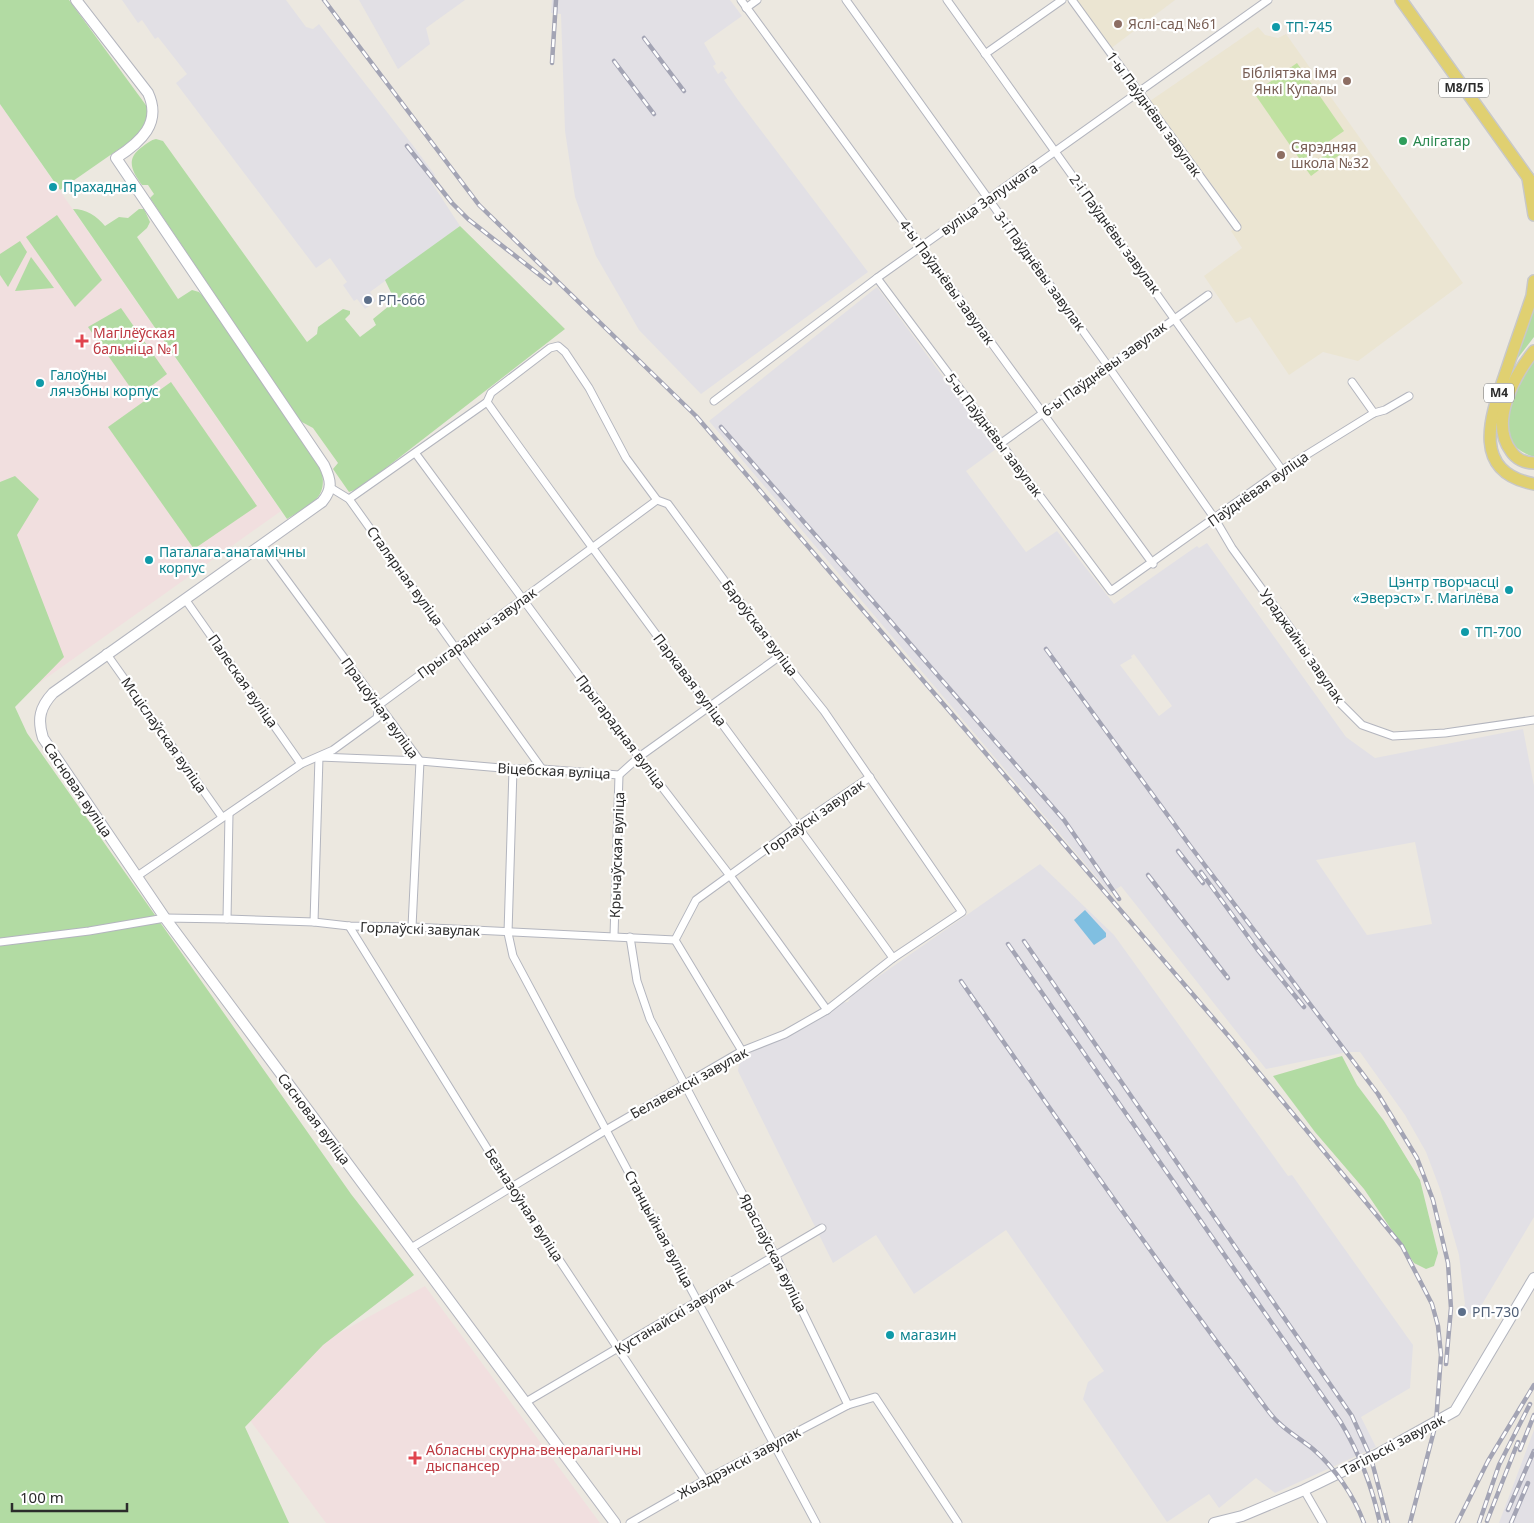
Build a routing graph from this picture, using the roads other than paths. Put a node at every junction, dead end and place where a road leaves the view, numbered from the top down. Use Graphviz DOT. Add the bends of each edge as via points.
graph roads {
  1 [pos="76,0"];
  2 [pos="741,0"];
  3 [pos="757,0"];
  4 [pos="846,0"];
  5 [pos="947,0"];
  6 [pos="1062,0"];
  7 [pos="1072,0"];
  8 [pos="1268,0"];
  9 [pos="1401,0"];
  10 [pos="746,8"];
  11 [pos="985,54"];
  12 [pos="1138,92"];
  13 [pos="1055,152"];
  14 [pos="1532,180"];
  15 [pos="987,199"];
  16 [pos="1534,215"];
  17 [pos="1237,227"];
  18 [pos="922,246"];
  19 [pos="877,278"];
  20 [pos="1534,281"];
  21 [pos="1208,295"];
  22 [pos="1175,317"];
  23 [pos="1534,351"];
  24 [pos="1108,366"];
  25 [pos="1352,382"];
  26 [pos="1410,396"];
  27 [pos="714,401"];
  28 [pos="487,402"];
  29 [pos="1374,413"];
  30 [pos="1043,414"];
  31 [pos="1000,444"];
  32 [pos="416,454"];
  33 [pos="1534,464"];
  34 [pos="1282,470"];
  35 [pos="1534,484"];
  36 [pos="331,488"];
  37 [pos="349,499"];
  38 [pos="657,500"];
  39 [pos="1215,519"];
  40 [pos="261,545"];
  41 [pos="592,549"];
  42 [pos="1153,564"];
  43 [pos="1112,591"];
  44 [pos="185,599"];
  45 [pos="523,600"];
  46 [pos="457,648"];
  47 [pos="106,654"];
  48 [pos="780,656"];
  49 [pos="379,705"];
  50 [pos="710,705"];
  51 [pos="1534,720"];
  52 [pos="319,757"];
  53 [pos="638,757"];
  54 [pos="420,761"];
  55 [pos="301,764"];
  56 [pos="542,769"];
  57 [pos="512,770"];
  58 [pos="619,775"];
  59 [pos="870,777"];
  60 [pos="225,815"];
  61 [pos="798,826"];
  62 [pos="731,876"];
  63 [pos="136,877"];
  64 [pos="962,912"];
  65 [pos="165,918"];
  66 [pos="227,919"];
  67 [pos="314,922"];
  68 [pos="349,926"];
  69 [pos="412,927"];
  70 [pos="508,933"];
  71 [pos="614,936"];
  72 [pos="630,938"];
  73 [pos="675,940"];
  74 [pos="0,942"];
  75 [pos="893,958"];
  76 [pos="827,1010"];
  77 [pos="742,1051"];
  78 [pos="685,1084"];
  79 [pos="606,1130"];
  80 [pos="511,1187"];
  81 [pos="822,1228"];
  82 [pos="411,1248"];
  83 [pos="776,1257"];
  84 [pos="1534,1278"];
  85 [pos="697,1302"];
  86 [pos="618,1349"];
  87 [pos="526,1402"];
  88 [pos="848,1405"];
  89 [pos="775,1444"];
  90 [pos="705,1480"];
  91 [pos="1304,1490"];
  92 [pos="615,1523"];
  93 [pos="630,1523"];
  94 [pos="816,1523"];
  95 [pos="958,1523"];
  96 [pos="1214,1523"];
  97 [pos="1323,1523"];
  1 -- 36 [label="main road" via="153,103 154,116 149,130 116,158 324,465"];
  2 -- 10 [label="street, 4-ы Паўднёвы завулак"];
  3 -- 10 [label="street"];
  4 -- 15 [label="street, 3-і Паўднёвы завулак"];
  5 -- 11 [label="street, 2-і Паўднёвы завулак"];
  6 -- 11 [label="street"];
  7 -- 12 [label="street, 1-ы Паўднёвы завулак"];
  8 -- 12 [label="street, вуліца Залуцкага"];
  9 -- 14 [label="main road, М8/П5"];
  10 -- 18 [label="street, 4-ы Паўднёвы завулак"];
  11 -- 13 [label="street, 2-і Паўднёвы завулак"];
  12 -- 13 [label="street, вуліца Залуцкага"];
  12 -- 17 [label="street, 1-ы Паўднёвы завулак"];
  13 -- 15 [label="street, вуліца Залуцкага"];
  13 -- 22 [label="street, 2-і Паўднёвы завулак"];
  14 -- 16 [label="main road"];
  15 -- 18 [label="street, вуліца Залуцкага"];
  15 -- 24 [label="street, 3-і Паўднёвы завулак"];
  18 -- 19 [label="street, вуліца Залуцкага"];
  18 -- 30 [label="street, 4-ы Паўднёвы завулак"];
  19 -- 27 [label="street, вуліца Залуцкага"];
  19 -- 31 [label="street, 5-ы Паўднёвы завулак"];
  20 -- 35 [label="main road, М4" via="1532,296 1492,411 1489,432 1495,460 1514,478"];
  21 -- 22 [label="street, 6-ы Паўднёвы завулак"];
  22 -- 24 [label="street, 6-ы Паўднёвы завулак"];
  22 -- 34 [label="street, 2-і Паўднёвы завулак"];
  23 -- 33 [label="main road, М4" via="1523,365 1505,408 1502,430 1503,439 1514,456"];
  24 -- 30 [label="street, 6-ы Паўднёвы завулак"];
  24 -- 39 [label="street, 3-і Паўднёвы завулак"];
  25 -- 29 [label="street"];
  26 -- 29 [label="street, Паўднёвая вуліца"];
  28 -- 32 [label="street"];
  28 -- 38 [label="street, Бароўская вуліца" via="491,393 550,348 558,346 589,388 626,458"];
  28 -- 41 [label="street, Паркавая вуліца"];
  29 -- 34 [label="street, Паўднёвая вуліца"];
  30 -- 31 [label="street, 6-ы Паўднёвы завулак"];
  30 -- 42 [label="street, 4-ы Паўднёвы завулак"];
  31 -- 43 [label="street, 5-ы Паўднёвы завулак"];
  32 -- 37 [label="street"];
  32 -- 45 [label="street, Прыгарадная вуліца"];
  34 -- 39 [label="street, Паўднёвая вуліца"];
  36 -- 37 [label="street, Сталярная вуліца"];
  36 -- 40 [label="main road" via="322,502"];
  37 -- 46 [label="street, Сталярная вуліца"];
  38 -- 41 [label="street, Прыгарадны завулак"];
  38 -- 48 [label="street, Бароўская вуліца" via="668,504"];
  39 -- 42 [label="street, Паўднёвая вуліца"];
  39 -- 51 [label="street, Ураджайны завулак" via="1332,693 1362,725 1393,736 1414,736"];
  40 -- 44 [label="main road"];
  40 -- 49 [label="street, Працоўная вуліца"];
  41 -- 45 [label="street, Прыгарадны завулак"];
  41 -- 50 [label="street, Паркавая вуліца"];
  42 -- 43 [label="street, Паўднёвая вуліца"];
  44 -- 47 [label="main road"];
  44 -- 55 [label="street, Палеская вуліца"];
  45 -- 46 [label="street, Прыгарадны завулак"];
  45 -- 53 [label="street, Прыгарадная вуліца"];
  46 -- 49 [label="street, Прыгарадны завулак"];
  46 -- 56 [label="street, Сталярная вуліца"];
  47 -- 60 [label="street, Мсціслаўская вуліца"];
  47 -- 63 [label="main road, Сасновая вуліца" via="44,702 39,726"];
  48 -- 50 [label="street, Віцебская вуліца"];
  48 -- 59 [label="street, Бароўская вуліца"];
  49 -- 52 [label="street, Прыгарадны завулак" via="377,718"];
  49 -- 54 [label="street, Працоўная вуліца"];
  50 -- 53 [label="street, Віцебская вуліца"];
  50 -- 61 [label="street, Паркавая вуліца"];
  52 -- 54 [label="street, Віцебская вуліца"];
  52 -- 55 [label="street, Прыгарадны завулак"];
  52 -- 67 [label="street"];
  53 -- 58 [label="street, Віцебская вуліца"];
  53 -- 62 [label="street, Прыгарадная вуліца"];
  54 -- 57 [label="street, Віцебская вуліца"];
  54 -- 69 [label="street, Працоўная вуліца"];
  55 -- 60 [label="street"];
  56 -- 57 [label="street, Віцебская вуліца"];
  56 -- 58 [label="street, Віцебская вуліца"];
  57 -- 70 [label="street"];
  58 -- 71 [label="street, Крычаўская вуліца"];
  59 -- 61 [label="street, Горлаўскі завулак"];
  59 -- 64 [label="street, Бароўская вуліца"];
  60 -- 63 [label="street"];
  60 -- 66 [label="street"];
  61 -- 62 [label="street, Горлаўскі завулак"];
  61 -- 75 [label="street, Паркавая вуліца"];
  62 -- 73 [label="street, Горлаўскі завулак" via="696,900"];
  62 -- 76 [label="street, Прыгарадная вуліца"];
  63 -- 65 [label="main road, Сасновая вуліца"];
  64 -- 75 [label="street, Белавежскі завулак"];
  65 -- 66 [label="street, Горлаўскі завулак"];
  65 -- 74 [label="street, Горлаўскі завулак"];
  65 -- 82 [label="main road, Сасновая вуліца"];
  66 -- 67 [label="street, Горлаўскі завулак"];
  67 -- 68 [label="street, Горлаўскі завулак"];
  68 -- 69 [label="street, Горлаўскі завулак"];
  68 -- 80 [label="street, Безназоўная вуліца"];
  69 -- 70 [label="street, Горлаўскі завулак"];
  70 -- 71 [label="street, Горлаўскі завулак"];
  70 -- 79 [label="street, Станцыйная вуліца" via="512,956"];
  71 -- 72 [label="street, Горлаўскі завулак"];
  72 -- 73 [label="street, Горлаўскі завулак"];
  72 -- 78 [label="street, Яраслаўская вуліца" via="636,981 650,1019"];
  73 -- 77 [label="street"];
  75 -- 76 [label="street, Белавежскі завулак"];
  76 -- 77 [label="street, Белавежскі завулак" via="785,1034"];
  77 -- 78 [label="street, Белавежскі завулак"];
  78 -- 79 [label="street, Белавежскі завулак"];
  78 -- 83 [label="street, Яраслаўская вуліца"];
  79 -- 80 [label="street, Белавежскі завулак"];
  79 -- 85 [label="street, Станцыйная вуліца"];
  80 -- 82 [label="street, Белавежскі завулак"];
  80 -- 86 [label="street, Безназоўная вуліца"];
  81 -- 83 [label="street, Кустанайскі завулак"];
  82 -- 87 [label="main road, Сасновая вуліца"];
  83 -- 85 [label="street, Кустанайскі завулак"];
  83 -- 88 [label="street, Яраслаўская вуліца"];
  84 -- 91 [label="main road, Тагільскі завулак" via="1455,1411"];
  85 -- 86 [label="street, Кустанайскі завулак"];
  85 -- 89 [label="street, Станцыйная вуліца"];
  86 -- 87 [label="street, Кустанайскі завулак"];
  86 -- 90 [label="street, Безназоўная вуліца"];
  87 -- 92 [label="main road, Сасновая вуліца"];
  88 -- 89 [label="street, Жыздрэнскі завулак"];
  88 -- 95 [label="street" via="875,1397"];
  89 -- 90 [label="street, Жыздрэнскі завулак"];
  89 -- 94 [label="street, Станцыйная вуліца"];
  90 -- 93 [label="street, Жыздрэнскі завулак"];
  91 -- 96 [label="main road, Тагільскі завулак"];
  91 -- 97 [label="street"];
}
